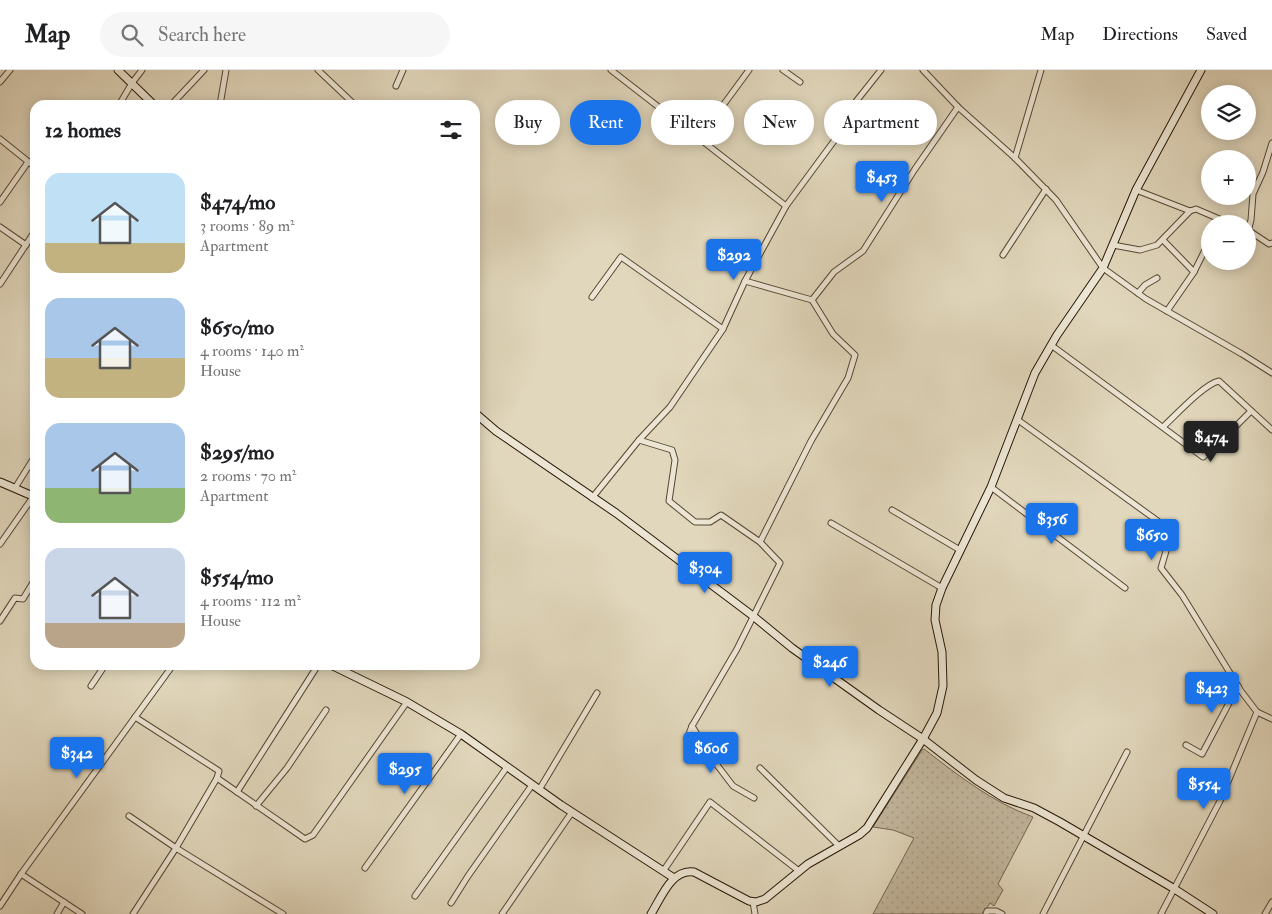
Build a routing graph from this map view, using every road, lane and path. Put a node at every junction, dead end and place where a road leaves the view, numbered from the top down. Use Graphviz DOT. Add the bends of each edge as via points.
graph roads {
  1 [pos="10,70"];
  2 [pos="118,70"];
  3 [pos="142,70"];
  4 [pos="204,70"];
  5 [pos="226,70"];
  6 [pos="318,70"];
  7 [pos="330,70"];
  8 [pos="403,70"];
  9 [pos="611,70"];
  10 [pos="749,70"];
  11 [pos="783,70"];
  12 [pos="881,70"];
  13 [pos="923,70"];
  14 [pos="1041,70"];
  15 [pos="1201,70"];
  16 [pos="325,76"];
  17 [pos="0,82"];
  18 [pos="800,82"];
  19 [pos="132,83"];
  20 [pos="396,86"];
  21 [pos="122,100"];
  22 [pos="149,100"];
  23 [pos="176,100"];
  24 [pos="221,100"];
  25 [pos="350,100"];
  26 [pos="727,100"];
  27 [pos="651,101"];
  28 [pos="958,107"];
  29 [pos="0,139"];
  30 [pos="1272,143"];
  31 [pos="708,145"];
  32 [pos="1015,158"];
  33 [pos="28,162"];
  34 [pos="1046,189"];
  35 [pos="1136,190"];
  36 [pos="0,202"];
  37 [pos="786,206"];
  38 [pos="1190,211"];
  39 [pos="1206,215"];
  40 [pos="1252,215"];
  41 [pos="0,227"];
  42 [pos="1256,236"];
  43 [pos="30,239"];
  44 [pos="1163,240"];
  45 [pos="1272,243"];
  46 [pos="26,245"];
  47 [pos="1114,245"];
  48 [pos="1003,256"];
  49 [pos="1201,258"];
  50 [pos="1103,268"];
  51 [pos="1194,272"];
  52 [pos="1157,278"];
  53 [pos="745,281"];
  54 [pos="0,284"];
  55 [pos="1138,293"];
  56 [pos="592,297"];
  57 [pos="812,300"];
  58 [pos="1167,311"];
  59 [pos="723,329"];
  60 [pos="1051,345"];
  61 [pos="1272,373"];
  62 [pos="1252,411"];
  63 [pos="480,417"];
  64 [pos="1018,420"];
  65 [pos="1164,426"];
  66 [pos="1272,430"];
  67 [pos="639,440"];
  68 [pos="30,464"];
  69 [pos="0,482"];
  70 [pos="992,487"];
  71 [pos="15,488"];
  72 [pos="30,495"];
  73 [pos="592,498"];
  74 [pos="30,503"];
  75 [pos="892,510"];
  76 [pos="831,523"];
  77 [pos="760,542"];
  78 [pos="0,544"];
  79 [pos="960,550"];
  80 [pos="30,587"];
  81 [pos="942,588"];
  82 [pos="1125,588"];
  83 [pos="753,616"];
  84 [pos="1,617"];
  85 [pos="102,670"];
  86 [pos="169,670"];
  87 [pos="315,670"];
  88 [pos="341,670"];
  89 [pos="91,686"];
  90 [pos="1238,686"];
  91 [pos="597,693"];
  92 [pos="407,702"];
  93 [pos="326,710"];
  94 [pos="1256,712"];
  95 [pos="135,717"];
  96 [pos="1272,719"];
  97 [pos="692,726"];
  98 [pos="461,734"];
  99 [pos="923,738"];
  100 [pos="687,739"];
  101 [pos="1186,745"];
  102 [pos="1127,752"];
  103 [pos="507,767"];
  104 [pos="760,768"];
  105 [pos="217,778"];
  106 [pos="536,787"];
  107 [pos="237,792"];
  108 [pos="754,798"];
  109 [pos="256,806"];
  110 [pos="572,812"];
  111 [pos="129,816"];
  112 [pos="1083,835"];
  113 [pos="839,846"];
  114 [pos="176,848"];
  115 [pos="365,868"];
  116 [pos="664,870"];
  117 [pos="799,872"];
  118 [pos="21,874"];
  119 [pos="674,878"];
  120 [pos="1173,888"];
  121 [pos="415,896"];
  122 [pos="64,902"];
  123 [pos="754,902"];
  124 [pos="1272,902"];
  125 [pos="451,903"];
  126 [pos="0,906"];
  127 [pos="57,914"];
  128 [pos="82,914"];
  129 [pos="133,914"];
  130 [pos="283,914"];
  131 [pos="502,914"];
  132 [pos="650,914"];
  133 [pos="755,914"];
  134 [pos="986,914"];
  135 [pos="1002,914"];
  136 [pos="1043,914"];
  137 [pos="1161,914"];
  138 [pos="1213,914"];
  139 [pos="1265,914"];
  1 -- 17 [label="street"];
  2 -- 19 [label="street"];
  3 -- 19 [label="street"];
  4 -- 23 [label="street"];
  5 -- 24 [label="street"];
  6 -- 16 [label="street"];
  7 -- 16 [label="street"];
  8 -- 20 [label="street"];
  9 -- 27 [label="street"];
  10 -- 26 [label="street"];
  11 -- 18 [label="street"];
  12 -- 37 [label="street" via="850,109 848,122"];
  13 -- 28 [label="street"];
  14 -- 32 [label="street"];
  15 -- 35 [label="street"];
  16 -- 25 [label="street"];
  19 -- 21 [label="street"];
  19 -- 22 [label="street"];
  28 -- 32 [label="street"];
  28 -- 57 [label="street" via="863,251 834,272"];
  29 -- 33 [label="street"];
  30 -- 40 [label="street" via="1253,194"];
  31 -- 37 [label="street"];
  32 -- 34 [label="street"];
  33 -- 36 [label="street"];
  34 -- 48 [label="street"];
  34 -- 50 [label="street"];
  35 -- 38 [label="street"];
  35 -- 47 [label="street"];
  37 -- 53 [label="street"];
  38 -- 39 [label="street" via="1196,209"];
  38 -- 44 [label="street"];
  41 -- 46 [label="street"];
  42 -- 45 [label="street"];
  43 -- 46 [label="street"];
  44 -- 47 [label="street" via="1140,250"];
  44 -- 51 [label="street"];
  46 -- 54 [label="street"];
  47 -- 50 [label="street"];
  49 -- 51 [label="street"];
  50 -- 55 [label="street"];
  50 -- 60 [label="street"];
  51 -- 58 [label="street"];
  52 -- 55 [label="street"];
  53 -- 57 [label="street"];
  53 -- 59 [label="street"];
  55 -- 58 [label="street"];
  56 -- 59 [label="street" via="621,257"];
  57 -- 77 [label="street" via="833,334 855,355 848,378"];
  58 -- 61 [label="street"];
  59 -- 67 [label="street" via="670,407"];
  60 -- 64 [label="street" via="1035,373"];
  60 -- 65 [label="street"];
  62 -- 65 [label="street" via="1220,381 1214,382"];
  62 -- 65 [label="street" via="1203,457"];
  62 -- 66 [label="street"];
  63 -- 73 [label="street"];
  64 -- 70 [label="street"];
  64 -- 90 [label="street" via="1166,527 1171,534 1160,568 1182,595"];
  67 -- 73 [label="street"];
  67 -- 77 [label="street" via="672,450 675,460 669,501 695,522 710,522 721,515"];
  68 -- 71 [label="street"];
  69 -- 71 [label="street"];
  70 -- 79 [label="street"];
  70 -- 82 [label="street"];
  71 -- 72 [label="street"];
  73 -- 83 [label="street"];
  74 -- 78 [label="street"];
  75 -- 79 [label="street"];
  76 -- 81 [label="street"];
  77 -- 83 [label="street" via="780,563"];
  79 -- 81 [label="street"];
  80 -- 84 [label="street" via="23,599 15,598"];
  81 -- 99 [label="street" via="935,620 942,652 943,686 937,713"];
  83 -- 97 [label="street"];
  83 -- 99 [label="street" via="792,648"];
  85 -- 89 [label="street"];
  86 -- 95 [label="street"];
  87 -- 107 [label="street"];
  88 -- 92 [label="street"];
  90 -- 94 [label="street"];
  90 -- 101 [label="street" via="1202,754"];
  91 -- 106 [label="street"];
  92 -- 98 [label="street"];
  92 -- 109 [label="street" via="313,835 305,839"];
  93 -- 109 [label="street" via="288,768"];
  94 -- 96 [label="street"];
  94 -- 120 [label="street" via="1220,801"];
  95 -- 105 [label="street" via="219,771"];
  95 -- 118 [label="street"];
  97 -- 100 [label="street"];
  97 -- 108 [label="street" via="733,786"];
  98 -- 103 [label="street"];
  98 -- 115 [label="street"];
  99 -- 112 [label="street" via="1004,798 1034,808"];
  99 -- 113 [label="street" via="866,828"];
  102 -- 112 [label="street"];
  103 -- 106 [label="street"];
  103 -- 121 [label="street"];
  104 -- 113 [label="street"];
  105 -- 107 [label="street"];
  105 -- 114 [label="street"];
  106 -- 110 [label="street"];
  106 -- 125 [label="street"];
  107 -- 109 [label="street"];
  110 -- 116 [label="street"];
  110 -- 131 [label="street"];
  111 -- 114 [label="street"];
  112 -- 120 [label="street"];
  112 -- 136 [label="street"];
  113 -- 117 [label="street"];
  114 -- 129 [label="street"];
  114 -- 130 [label="street"];
  116 -- 117 [label="street" via="710,802"];
  116 -- 119 [label="street"];
  117 -- 123 [label="street" via="765,899"];
  118 -- 122 [label="street"];
  118 -- 126 [label="street"];
  119 -- 123 [label="street" via="685,872 694,872"];
  119 -- 132 [label="street"];
  120 -- 137 [label="street"];
  120 -- 138 [label="street"];
  122 -- 127 [label="street"];
  122 -- 128 [label="street"];
  123 -- 133 [label="street"];
  124 -- 139 [label="street"];
  134 -- 135 [label="street" via="987,911"];
}
